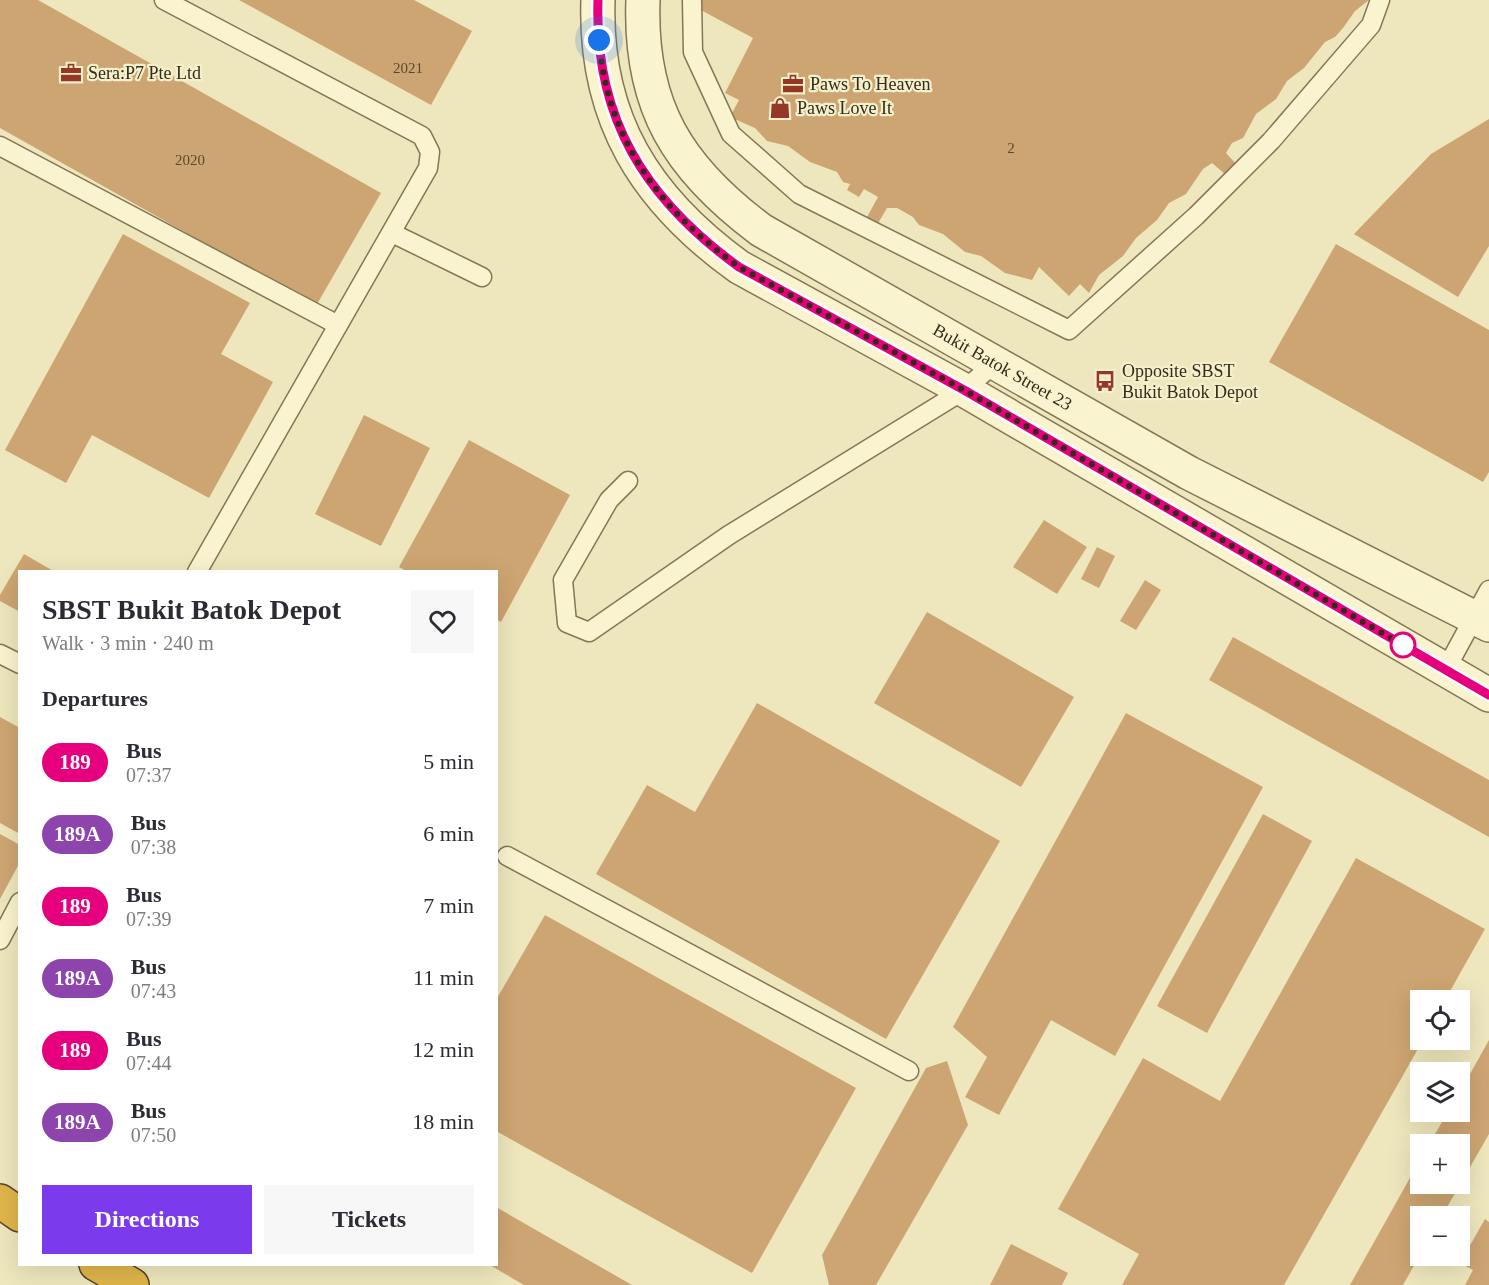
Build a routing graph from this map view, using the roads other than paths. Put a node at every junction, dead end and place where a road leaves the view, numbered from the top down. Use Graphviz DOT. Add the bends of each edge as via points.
graph roads {
  1 [pos="164,0"];
  2 [pos="598,0"];
  3 [pos="643,0"];
  4 [pos="692,0"];
  5 [pos="1380,0"];
  6 [pos="0,146"];
  7 [pos="392,233"];
  8 [pos="482,277"];
  9 [pos="339,325"];
  10 [pos="995,363"];
  11 [pos="964,390"];
  12 [pos="628,481"];
  13 [pos="198,570"];
  14 [pos="1484,610"];
  15 [pos="0,654"];
  16 [pos="18,663"];
  17 [pos="1446,669"];
  18 [pos="1489,695"];
  19 [pos="507,856"];
  20 [pos="18,906"];
  21 [pos="0,940"];
  22 [pos="909,1071"];
  23 [pos="0,1201"];
  24 [pos="0,1210"];
  25 [pos="18,1214"];
  26 [pos="18,1220"];
  27 [pos="99,1266"];
  28 [pos="132,1285"];
  1 -- 7 [label="lane" via="422,136 430,152 428,168"];
  2 -- 11 [label="street" via="605,87 641,170 668,206 694,233 739,267"];
  3 -- 10 [label="street, Bukit Batok Street 23" via="646,57 657,106 670,135 707,186 761,230"];
  4 -- 5 [label="lane" via="693,51 731,134 800,194 1069,330 1196,216 1271,141 1371,26"];
  6 -- 9 [label="lane"];
  7 -- 8 [label="lane"];
  7 -- 9 [label="lane"];
  9 -- 13 [label="lane"];
  10 -- 11 [label="lane"];
  10 -- 14 [label="street, Bukit Batok Street 23" via="1189,473 1324,543"];
  11 -- 12 [label="lane" via="729,535 589,632 567,623 563,580 609,500"];
  11 -- 17 [label="street"];
  14 -- 17 [label="lane"];
  15 -- 16 [label="lane"];
  17 -- 18 [label="street"];
  19 -- 22 [label="lane"];
  20 -- 21 [label="lane"];
  23 -- 25 [label="highway"];
  24 -- 26 [label="highway"];
  27 -- 28 [label="highway"];
}
